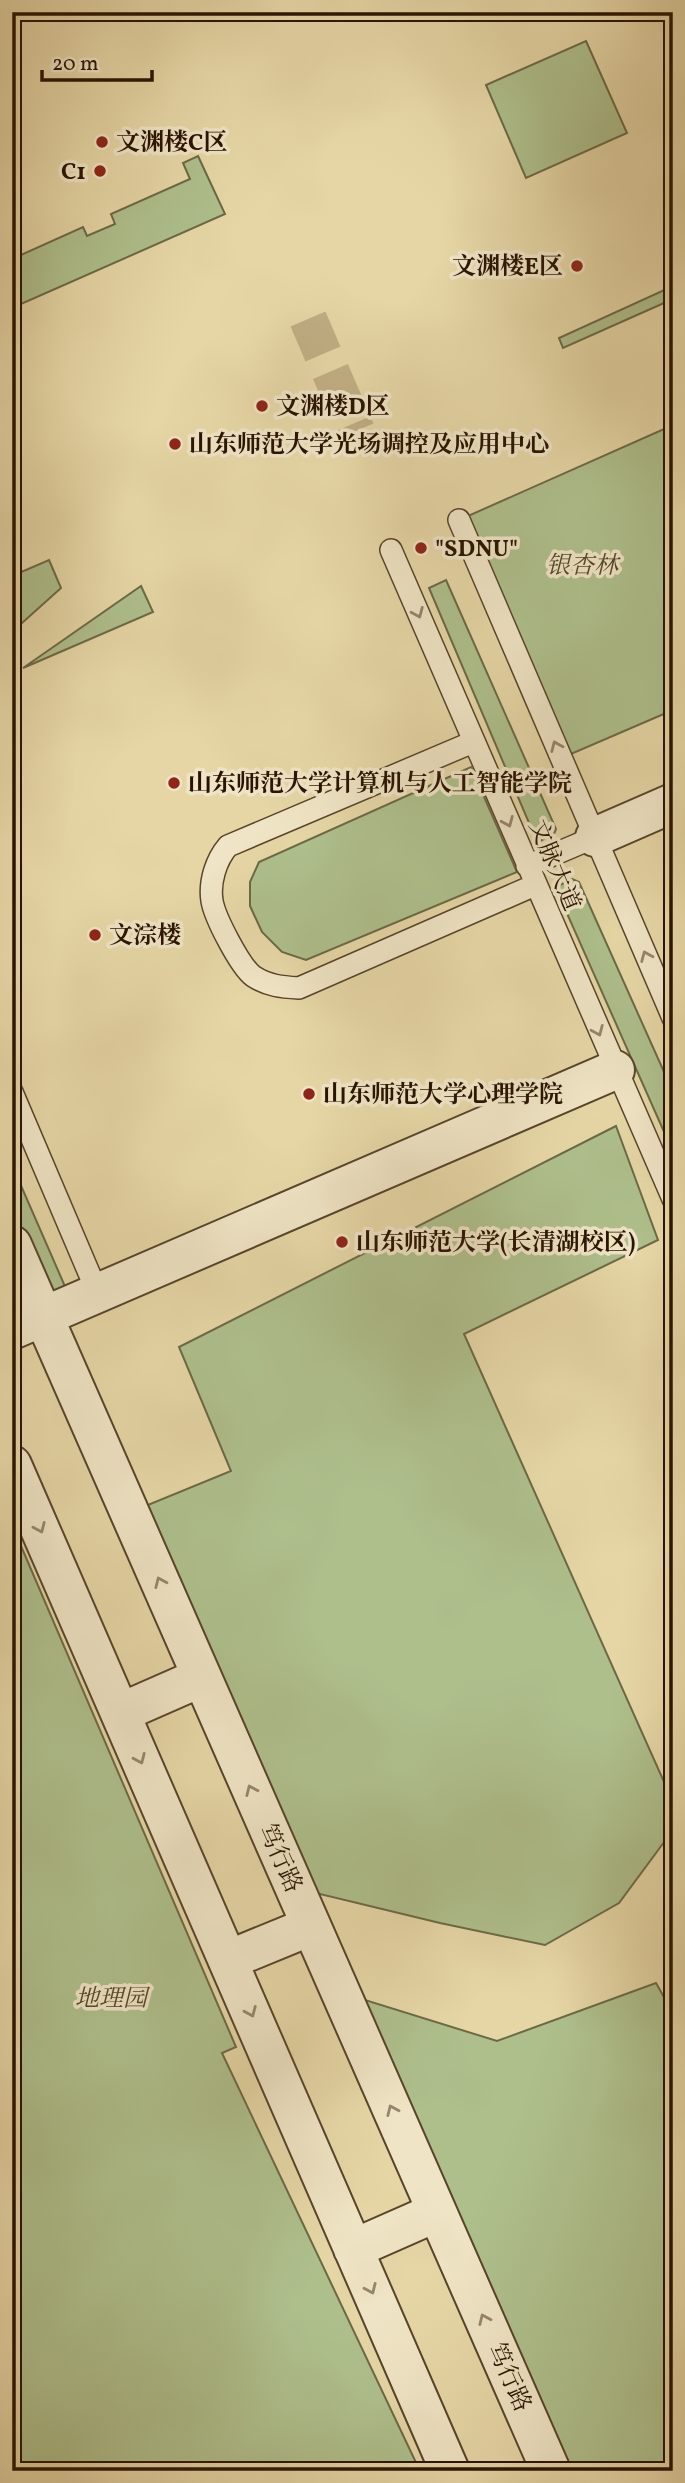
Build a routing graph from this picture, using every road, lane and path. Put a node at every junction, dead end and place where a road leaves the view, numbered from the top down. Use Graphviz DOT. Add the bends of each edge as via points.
graph roads {
  1 [pos="459,520"];
  2 [pos="391,550"];
  3 [pos="473,742"];
  4 [pos="673,803"];
  5 [pos="595,837"];
  6 [pos="531,876"];
  7 [pos="673,1018"];
  8 [pos="615,1070"];
  9 [pos="12,1093"];
  10 [pos="673,1199"];
  11 [pos="12,1245"];
  12 [pos="98,1294"];
  13 [pos="28,1323"];
  14 [pos="12,1465"];
  15 [pos="202,1677"];
  16 [pos="120,1713"];
  17 [pos="311,1926"];
  18 [pos="228,1960"];
  19 [pos="437,2212"];
  20 [pos="353,2249"];
  21 [pos="450,2471"];
  22 [pos="551,2471"];
  5 -- 1 [label="lane, 文脉大道, one-way"];
  2 -- 3 [label="lane, 文脉大道, one-way"];
  3 -- 6 [label="lane, 文脉大道, one-way"];
  3 -- 6 [label="lane" via="228,846 219,856 212,901 236,958 252,975 275,987 299,988"];
  4 -- 5 [label="street"];
  5 -- 6 [label="lane"];
  7 -- 5 [label="lane, 文脉大道, one-way"];
  6 -- 8 [label="lane, 文脉大道, one-way"];
  8 -- 10 [label="lane, 文脉大道"];
  8 -- 12 [label="street"];
  9 -- 12 [label="lane"];
  11 -- 13 [label="street, 笃行路"];
  12 -- 13 [label="street"];
  15 -- 13 [label="street, 笃行路, one-way"];
  14 -- 16 [label="street, one-way"];
  15 -- 16 [label="street"];
  17 -- 15 [label="street, 笃行路, one-way"];
  16 -- 18 [label="street, one-way"];
  17 -- 18 [label="street"];
  19 -- 17 [label="street, 笃行路, one-way"];
  18 -- 20 [label="street, one-way"];
  19 -- 20 [label="street"];
  22 -- 19 [label="street, 笃行路, one-way"];
  20 -- 21 [label="street, one-way"];
}
